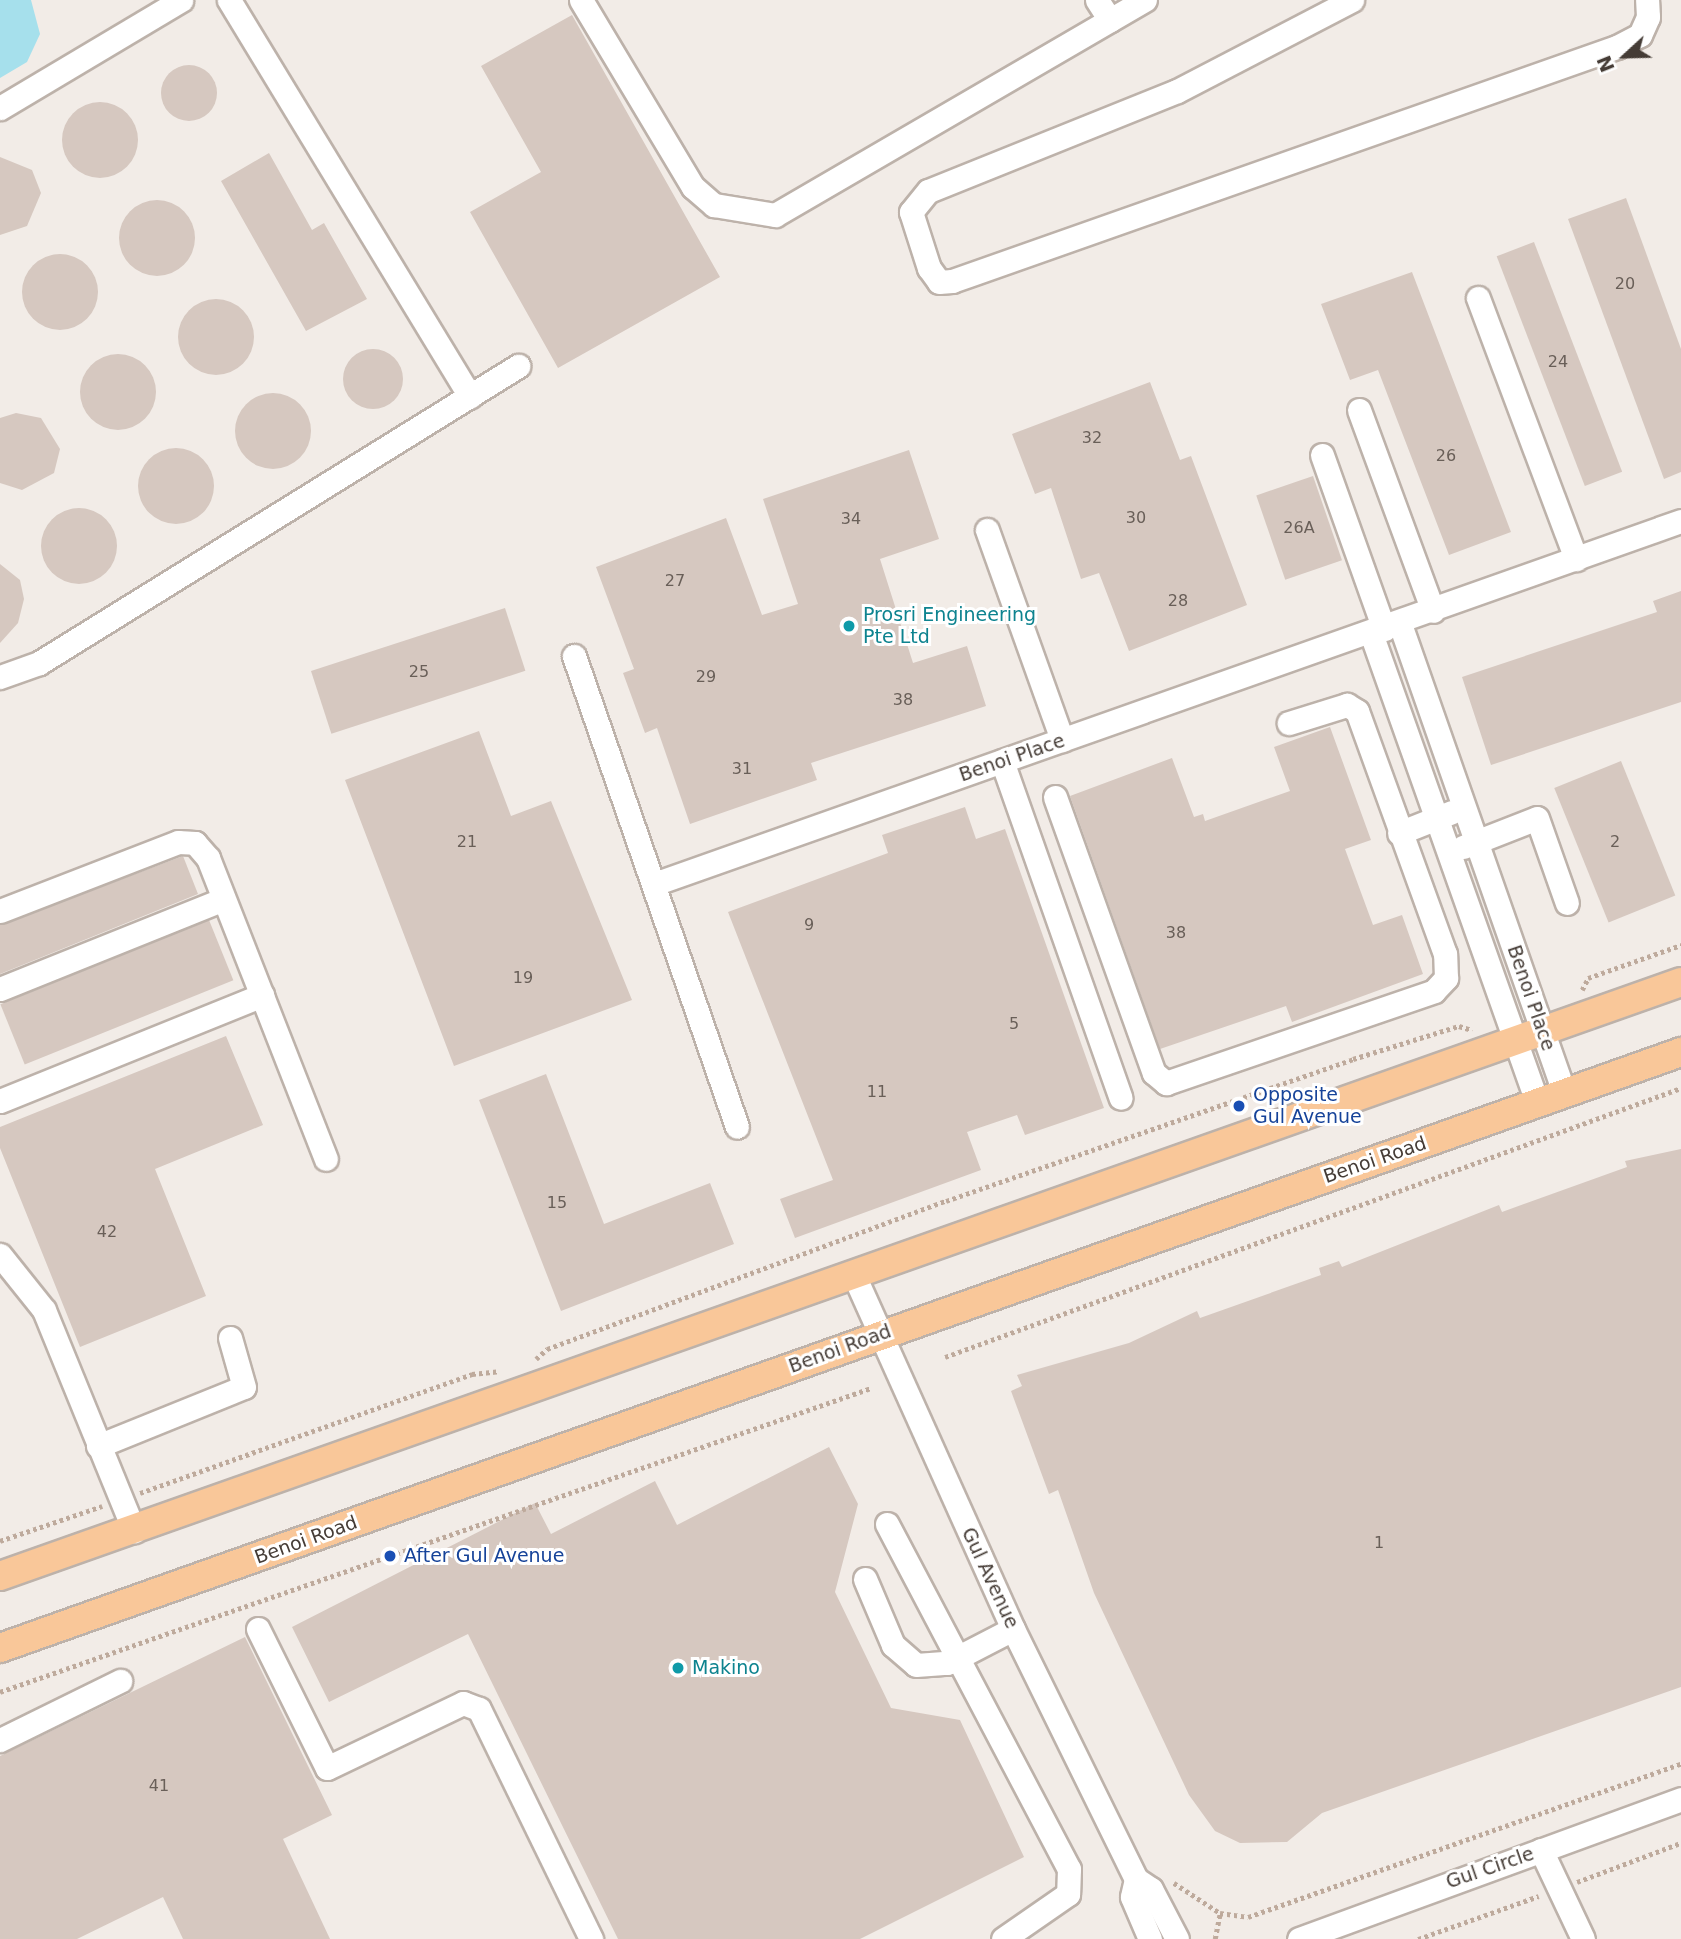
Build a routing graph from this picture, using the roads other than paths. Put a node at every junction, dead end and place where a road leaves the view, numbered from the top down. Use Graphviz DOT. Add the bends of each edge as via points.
graph roads {
  1 [pos="181,0"];
  2 [pos="229,0"];
  3 [pos="1097,0"];
  4 [pos="1145,0"];
  5 [pos="1352,0"];
  6 [pos="1647,0"];
  7 [pos="592,4"];
  8 [pos="1110,20"];
  9 [pos="0,108"];
  10 [pos="1478,298"];
  11 [pos="518,366"];
  12 [pos="470,396"];
  13 [pos="1359,410"];
  14 [pos="1322,455"];
  15 [pos="1681,522"];
  16 [pos="987,530"];
  17 [pos="1576,559"];
  18 [pos="1433,611"];
  19 [pos="1385,630"];
  20 [pos="574,656"];
  21 [pos="0,677"];
  22 [pos="1289,723"];
  23 [pos="1062,740"];
  24 [pos="1002,761"];
  25 [pos="1055,796"];
  26 [pos="1465,807"];
  27 [pos="1440,817"];
  28 [pos="1399,833"];
  29 [pos="1477,842"];
  30 [pos="1453,851"];
  31 [pos="654,884"];
  32 [pos="224,899"];
  33 [pos="1567,903"];
  34 [pos="0,911"];
  35 [pos="1681,982"];
  36 [pos="0,989"];
  37 [pos="262,995"];
  38 [pos="1542,1030"];
  39 [pos="1515,1040"];
  40 [pos="1681,1052"];
  41 [pos="1564,1093"];
  42 [pos="1121,1098"];
  43 [pos="0,1101"];
  44 [pos="1537,1103"];
  45 [pos="737,1126"];
  46 [pos="326,1159"];
  47 [pos="0,1255"];
  48 [pos="853,1273"];
  49 [pos="877,1336"];
  50 [pos="230,1338"];
  51 [pos="98,1446"];
  52 [pos="887,1524"];
  53 [pos="134,1531"];
  54 [pos="0,1576"];
  55 [pos="865,1579"];
  56 [pos="258,1629"];
  57 [pos="1013,1629"];
  58 [pos="0,1648"];
  59 [pos="957,1658"];
  60 [pos="120,1681"];
  61 [pos="0,1740"];
  62 [pos="1681,1799"];
  63 [pos="1542,1850"];
  64 [pos="1136,1879"];
  65 [pos="591,1939"];
  66 [pos="1003,1939"];
  67 [pos="1150,1939"];
  68 [pos="1177,1939"];
  69 [pos="1300,1939"];
  70 [pos="1583,1939"];
  1 -- 9 [label="street"];
  2 -- 12 [label="street"];
  3 -- 8 [label="street"];
  4 -- 8 [label="street"];
  5 -- 6 [label="street" via="1177,91 928,191 911,212 929,268 939,282 952,281 1617,47 1640,34 1648,17"];
  7 -- 8 [label="street" via="693,187 714,205 775,215"];
  10 -- 17 [label="street"];
  11 -- 12 [label="street"];
  12 -- 21 [label="street" via="39,663"];
  13 -- 18 [label="street"];
  14 -- 19 [label="street"];
  15 -- 17 [label="street, Benoi Place"];
  16 -- 23 [label="street"];
  17 -- 18 [label="street, Benoi Place"];
  18 -- 19 [label="street, Benoi Place"];
  19 -- 23 [label="street, Benoi Place"];
  19 -- 26 [label="street, Benoi Place"];
  19 -- 27 [label="street, Benoi Place"];
  20 -- 31 [label="street"];
  22 -- 28 [label="street" via="1347,705 1357,711"];
  23 -- 24 [label="street, Benoi Place"];
  24 -- 31 [label="street, Benoi Place"];
  24 -- 42 [label="street"];
  25 -- 28 [label="street" via="1154,1073 1166,1083 1434,991 1446,978 1445,954"];
  26 -- 27 [label="street"];
  26 -- 29 [label="street, Benoi Place"];
  27 -- 28 [label="street"];
  27 -- 30 [label="street, Benoi Place"];
  29 -- 30 [label="street"];
  29 -- 33 [label="street" via="1536,818"];
  29 -- 38 [label="street, Benoi Place"];
  30 -- 39 [label="street, Benoi Place"];
  31 -- 45 [label="street"];
  32 -- 34 [label="street" via="202,848 187,841"];
  32 -- 36 [label="street"];
  32 -- 37 [label="street"];
  35 -- 38 [label="main road"];
  37 -- 43 [label="street"];
  37 -- 46 [label="street"];
  38 -- 39 [label="main road"];
  38 -- 41 [label="street, Benoi Place"];
  39 -- 44 [label="street, Benoi Place"];
  39 -- 48 [label="main road"];
  40 -- 41 [label="main road, Benoi Road"];
  41 -- 44 [label="main road, Benoi Road"];
  44 -- 49 [label="main road, Benoi Road"];
  47 -- 51 [label="street" via="44,1310"];
  48 -- 49 [label="street, Gul Avenue"];
  48 -- 53 [label="main road"];
  49 -- 57 [label="street, Gul Avenue"];
  49 -- 58 [label="main road, Benoi Road"];
  50 -- 51 [label="street" via="244,1387"];
  51 -- 53 [label="street"];
  52 -- 59 [label="street"];
  53 -- 54 [label="main road"];
  55 -- 59 [label="street" via="886,1634 909,1662 937,1665"];
  56 -- 65 [label="street" via="327,1768 471,1702"];
  57 -- 59 [label="street"];
  57 -- 64 [label="street, Gul Avenue"];
  59 -- 66 [label="street" via="1069,1869 1068,1894"];
  60 -- 61 [label="street"];
  62 -- 63 [label="street, Gul Circle"];
  63 -- 69 [label="street, Gul Circle"];
  63 -- 70 [label="street"];
  64 -- 67 [label="street, Gul Avenue" via="1132,1897"];
  64 -- 68 [label="street, Gul Avenue" via="1151,1889"];
}
